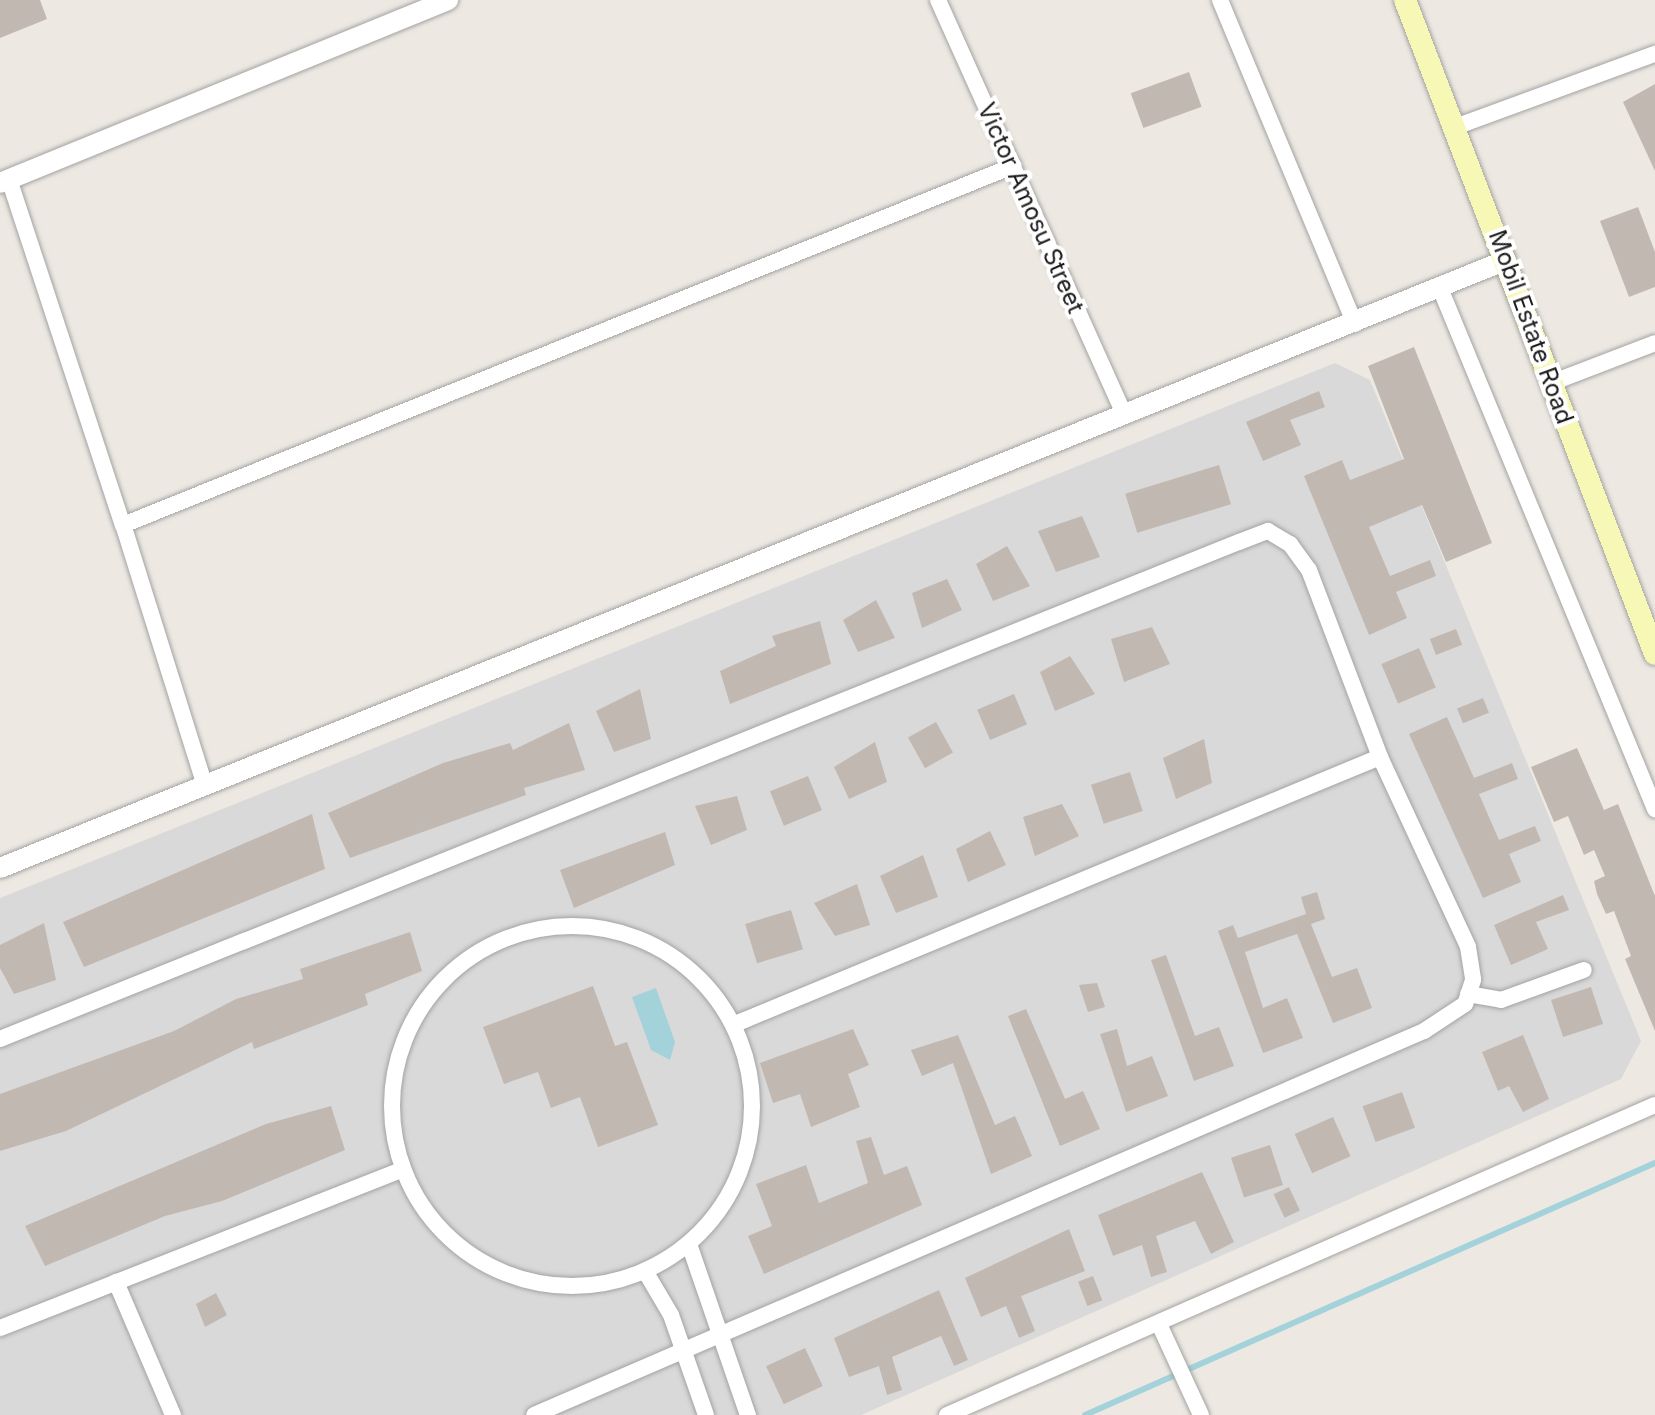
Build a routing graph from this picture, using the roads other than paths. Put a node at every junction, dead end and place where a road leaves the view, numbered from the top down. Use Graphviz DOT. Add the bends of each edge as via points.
graph roads {
  1 [pos="448,0"];
  2 [pos="938,0"];
  3 [pos="1220,0"];
  4 [pos="1405,0"];
  5 [pos="1655,54"];
  6 [pos="1455,127"];
  7 [pos="1013,166"];
  8 [pos="4,181"];
  9 [pos="1506,260"];
  10 [pos="1440,288"];
  11 [pos="1355,324"];
  12 [pos="1655,343"];
  13 [pos="1551,383"];
  14 [pos="1125,416"];
  15 [pos="123,525"];
  16 [pos="1655,654"];
  17 [pos="1380,757"];
  18 [pos="205,786"];
  19 [pos="1655,809"];
  20 [pos="0,868"];
  21 [pos="1584,970"];
  22 [pos="1468,994"];
  23 [pos="735,1024"];
  24 [pos="0,1039"];
  25 [pos="1655,1105"];
  26 [pos="401,1170"];
  27 [pos="689,1244"];
  28 [pos="645,1271"];
  29 [pos="116,1282"];
  30 [pos="1159,1324"];
  31 [pos="0,1328"];
  32 [pos="716,1333"];
  33 [pos="684,1347"];
  34 [pos="1198,1407"];
  35 [pos="173,1415"];
  36 [pos="534,1415"];
  37 [pos="706,1415"];
  38 [pos="748,1415"];
  39 [pos="947,1415"];
  1 -- 8 [label="street"];
  2 -- 7 [label="street, Victor Amosu Street"];
  3 -- 11 [label="street"];
  4 -- 6 [label="main road, Mobil Estate Road"];
  5 -- 6 [label="street"];
  6 -- 9 [label="main road, Mobil Estate Road"];
  7 -- 14 [label="street, Victor Amosu Street"];
  7 -- 15 [label="street"];
  8 -- 15 [label="street"];
  9 -- 10 [label="street"];
  9 -- 13 [label="main road, Mobil Estate Road"];
  10 -- 11 [label="street"];
  10 -- 19 [label="street"];
  11 -- 14 [label="street"];
  12 -- 13 [label="street"];
  13 -- 16 [label="main road, Mobil Estate Road"];
  14 -- 18 [label="street"];
  15 -- 18 [label="street"];
  17 -- 22 [label="street" via="1468,947"];
  17 -- 23 [label="street"];
  17 -- 24 [label="street" via="1309,570 1290,544 1268,531"];
  18 -- 20 [label="street"];
  21 -- 22 [label="street" via="1501,1000"];
  22 -- 32 [label="street" via="1424,1031"];
  23 -- 26 [label="street" via="697,975 646,940 586,926 495,942 426,999 398,1052 390,1112"];
  23 -- 27 [label="street" via="752,1077 752,1132 736,1185"];
  25 -- 30 [label="street"];
  26 -- 28 [label="street" via="428,1218 468,1256 518,1280 573,1287"];
  26 -- 29 [label="street"];
  27 -- 28 [label="street"];
  27 -- 32 [label="street"];
  28 -- 33 [label="street"];
  29 -- 31 [label="street"];
  29 -- 35 [label="street"];
  30 -- 34 [label="street"];
  30 -- 39 [label="street"];
  32 -- 33 [label="street"];
  32 -- 38 [label="street"];
  33 -- 36 [label="street"];
  33 -- 37 [label="street"];
}
